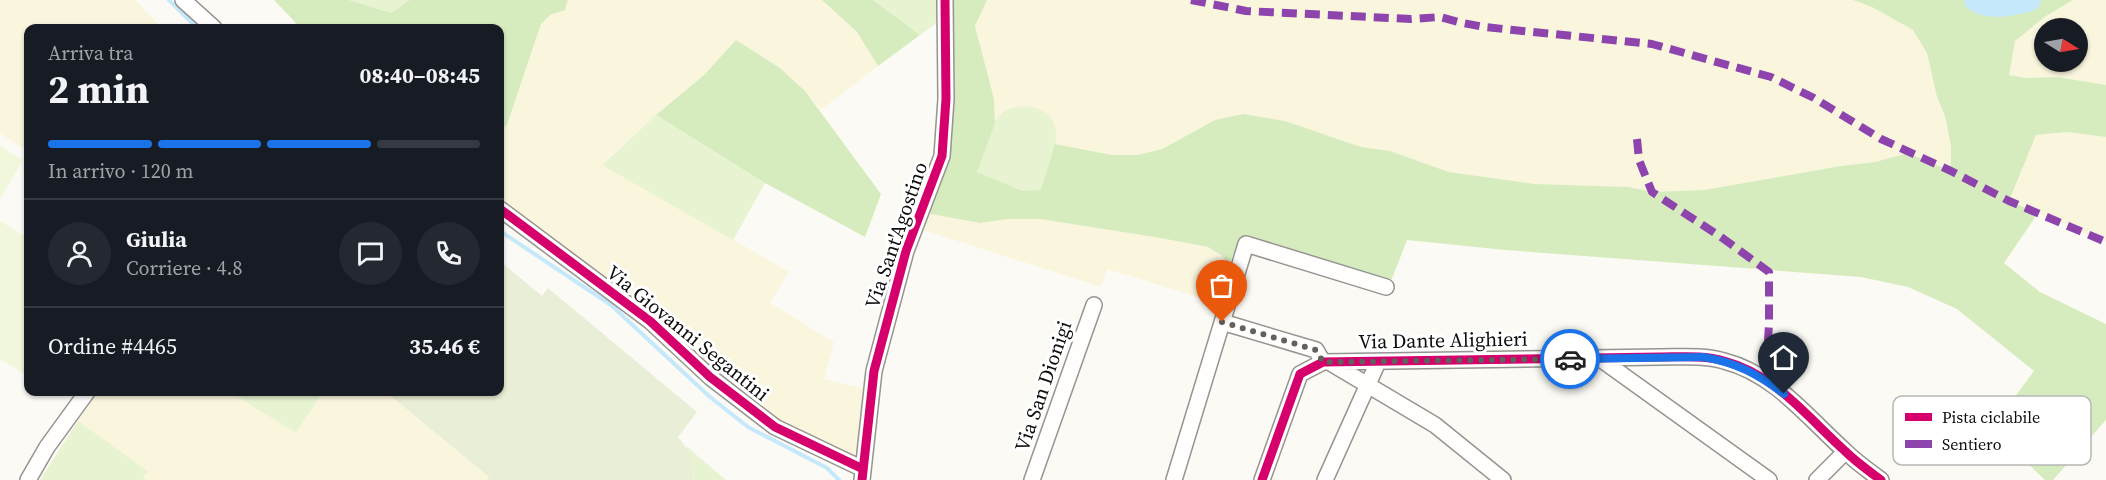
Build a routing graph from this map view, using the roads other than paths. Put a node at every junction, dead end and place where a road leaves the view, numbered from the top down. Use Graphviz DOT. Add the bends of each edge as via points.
graph roads {
  1 [pos="183,0"];
  2 [pos="945,0"];
  3 [pos="210,24"];
  4 [pos="504,212"];
  5 [pos="1386,287"];
  6 [pos="1094,305"];
  7 [pos="1222,322"];
  8 [pos="1599,358"];
  9 [pos="1325,362"];
  10 [pos="1378,362"];
  11 [pos="1368,384"];
  12 [pos="84,396"];
  13 [pos="1845,452"];
  14 [pos="863,474"];
  15 [pos="28,480"];
  16 [pos="1032,480"];
  17 [pos="1174,480"];
  18 [pos="1262,480"];
  19 [pos="1325,480"];
  20 [pos="1503,480"];
  21 [pos="1769,480"];
  22 [pos="1817,480"];
  23 [pos="1881,480"];
  1 -- 3 [label="street"];
  2 -- 14 [label="street, Via Sant'Agostino" via="942,156 906,250 871,382"];
  4 -- 14 [label="street, Via Giovanni Segantini" via="650,321 710,377 776,427"];
  5 -- 7 [label="street" via="1246,244"];
  6 -- 16 [label="street, Via San Dionigi"];
  7 -- 9 [label="street" via="1316,350"];
  7 -- 17 [label="street"];
  8 -- 10 [label="street, Via Dante Alighieri"];
  8 -- 13 [label="street, Via Dante Alighieri" via="1703,357 1741,366 1797,404"];
  8 -- 21 [label="street"];
  9 -- 10 [label="street, Via Dante Alighieri"];
  9 -- 11 [label="street"];
  9 -- 18 [label="street" via="1300,374"];
  10 -- 11 [label="street"];
  11 -- 19 [label="street"];
  11 -- 20 [label="street" via="1435,425"];
  12 -- 15 [label="street"];
  13 -- 22 [label="street"];
  13 -- 23 [label="street, Via Dante Alighieri"];
}
